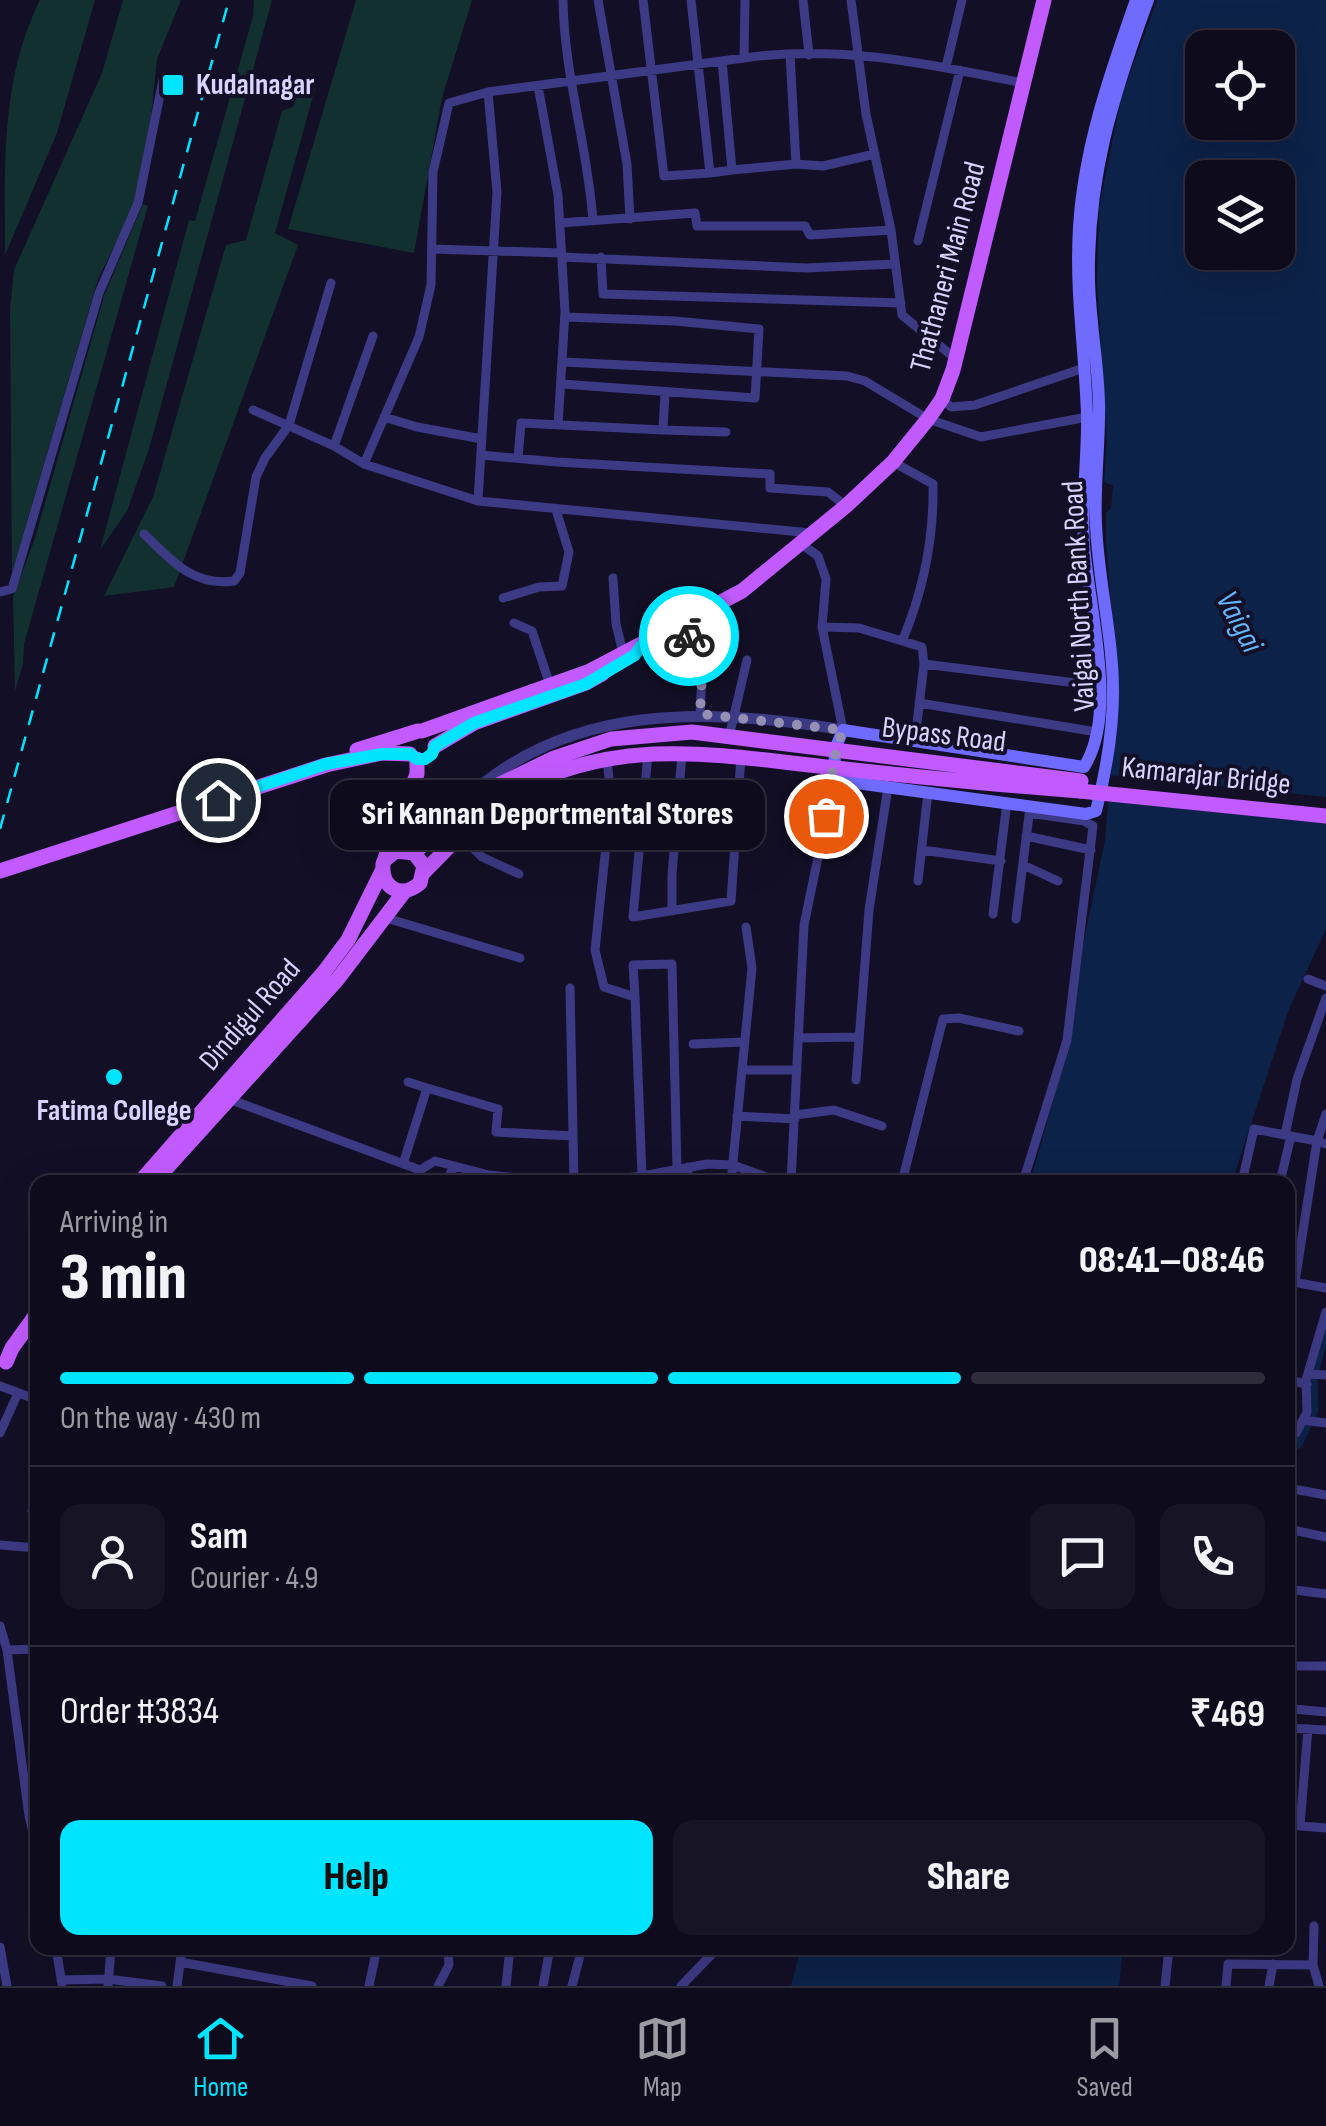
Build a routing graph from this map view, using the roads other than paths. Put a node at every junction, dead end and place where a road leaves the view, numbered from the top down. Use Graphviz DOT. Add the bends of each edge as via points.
graph roads {
  1 [pos="563,0"];
  2 [pos="598,0"];
  3 [pos="643,0"];
  4 [pos="691,0"];
  5 [pos="745,0"];
  6 [pos="802,0"];
  7 [pos="962,0"];
  8 [pos="1044,0"];
  9 [pos="1136,0"];
  10 [pos="1148,0"];
  11 [pos="852,3"];
  12 [pos="790,54"];
  13 [pos="809,54"];
  14 [pos="858,55"];
  15 [pos="744,58"];
  16 [pos="722,61"];
  17 [pos="697,65"];
  18 [pos="946,67"];
  19 [pos="960,70"];
  20 [pos="652,71"];
  21 [pos="611,77"];
  22 [pos="163,80"];
  23 [pos="571,82"];
  24 [pos="1024,82"];
  25 [pos="538,86"];
  26 [pos="488,92"];
  27 [pos="875,154"];
  28 [pos="796,164"];
  29 [pos="732,170"];
  30 [pos="710,173"];
  31 [pos="630,219"];
  32 [pos="593,221"];
  33 [pos="560,223"];
  34 [pos="891,230"];
  35 [pos="918,242"];
  36 [pos="432,249"];
  37 [pos="494,251"];
  38 [pos="562,255"];
  39 [pos="601,257"];
  40 [pos="896,264"];
  41 [pos="332,283"];
  42 [pos="900,303"];
  43 [pos="565,317"];
  44 [pos="374,336"];
  45 [pos="956,360"];
  46 [pos="563,362"];
  47 [pos="1084,368"];
  48 [pos="758,373"];
  49 [pos="562,384"];
  50 [pos="665,393"];
  51 [pos="942,399"];
  52 [pos="253,410"];
  53 [pos="384,416"];
  54 [pos="1087,417"];
  55 [pos="928,420"];
  56 [pos="289,425"];
  57 [pos="558,426"];
  58 [pos="663,430"];
  59 [pos="726,432"];
  60 [pos="482,439"];
  61 [pos="334,446"];
  62 [pos="481,455"];
  63 [pos="518,458"];
  64 [pos="893,462"];
  65 [pos="364,464"];
  66 [pos="478,501"];
  67 [pos="846,506"];
  68 [pos="556,510"];
  69 [pos="144,534"];
  70 [pos="807,538"];
  71 [pos="613,578"];
  72 [pos="0,592"];
  73 [pos="503,598"];
  74 [pos="514,623"];
  75 [pos="680,623"];
  76 [pos="822,627"];
  77 [pos="903,640"];
  78 [pos="624,656"];
  79 [pos="747,660"];
  80 [pos="924,664"];
  81 [pos="550,684"];
  82 [pos="1100,686"];
  83 [pos="919,703"];
  84 [pos="700,714"];
  85 [pos="734,717"];
  86 [pos="843,730"];
  87 [pos="420,731"];
  88 [pos="1097,732"];
  89 [pos="729,737"];
  90 [pos="914,740"];
  91 [pos="835,749"];
  92 [pos="648,752"];
  93 [pos="682,752"];
  94 [pos="423,753"];
  95 [pos="741,757"];
  96 [pos="606,758"];
  97 [pos="326,764"];
  98 [pos="833,774"];
  99 [pos="1080,786"];
  100 [pos="888,787"];
  101 [pos="928,792"];
  102 [pos="1007,802"];
  103 [pos="1326,806"];
  104 [pos="1030,809"];
  105 [pos="1326,816"];
  106 [pos="437,832"];
  107 [pos="460,836"];
  108 [pos="1026,836"];
  109 [pos="922,850"];
  110 [pos="1090,850"];
  111 [pos="412,852"];
  112 [pos="1001,861"];
  113 [pos="384,865"];
  114 [pos="1022,865"];
  115 [pos="0,872"];
  116 [pos="424,872"];
  117 [pos="519,874"];
  118 [pos="1058,880"];
  119 [pos="918,881"];
  120 [pos="404,892"];
  121 [pos="672,910"];
  122 [pos="993,914"];
  123 [pos="386,918"];
  124 [pos="1016,920"];
  125 [pos="746,927"];
  126 [pos="520,958"];
  127 [pos="1308,979"];
  128 [pos="1326,986"];
  129 [pos="570,988"];
  130 [pos="635,996"];
  131 [pos="1326,998"];
  132 [pos="1019,1031"];
  133 [pos="857,1037"];
  134 [pos="798,1038"];
  135 [pos="744,1042"];
  136 [pos="693,1044"];
  137 [pos="742,1070"];
  138 [pos="797,1070"];
  139 [pos="856,1080"];
  140 [pos="408,1082"];
  141 [pos="427,1088"];
  142 [pos="224,1097"];
  143 [pos="1326,1114"];
  144 [pos="738,1116"];
  145 [pos="795,1117"];
  146 [pos="882,1126"];
  147 [pos="572,1136"];
  148 [pos="1288,1136"];
  149 [pos="1321,1143"];
  150 [pos="403,1164"];
  151 [pos="733,1165"];
  152 [pos="455,1166"];
  153 [pos="682,1168"];
  154 [pos="147,1175"];
  155 [pos="160,1175"];
  156 [pos="450,1175"];
  157 [pos="489,1175"];
  158 [pos="575,1175"];
  159 [pos="638,1175"];
  160 [pos="651,1175"];
  161 [pos="685,1175"];
  162 [pos="732,1175"];
  163 [pos="761,1175"];
  164 [pos="792,1175"];
  165 [pos="904,1175"];
  166 [pos="1025,1175"];
  167 [pos="1244,1175"];
  168 [pos="1281,1175"];
  169 [pos="1295,1263"];
  170 [pos="1295,1283"];
  171 [pos="1326,1288"];
  172 [pos="1326,1312"];
  173 [pos="30,1323"];
  174 [pos="30,1337"];
  175 [pos="1321,1341"];
  176 [pos="3,1367"];
  177 [pos="1314,1376"];
  178 [pos="0,1386"];
  179 [pos="18,1393"];
  180 [pos="30,1397"];
  181 [pos="1307,1421"];
  182 [pos="1326,1423"];
  183 [pos="0,1433"];
  184 [pos="1295,1433"];
  185 [pos="1295,1489"];
  186 [pos="1326,1495"];
  187 [pos="1295,1530"];
  188 [pos="1326,1536"];
  189 [pos="0,1545"];
  190 [pos="30,1547"];
  191 [pos="1295,1590"];
  192 [pos="1326,1594"];
  193 [pos="0,1626"];
  194 [pos="7,1650"];
  195 [pos="30,1650"];
  196 [pos="1295,1666"];
  197 [pos="1326,1666"];
  198 [pos="1295,1709"];
  199 [pos="1326,1712"];
  200 [pos="1295,1729"];
  201 [pos="1308,1730"];
  202 [pos="1326,1730"];
  203 [pos="30,1820"];
  204 [pos="1295,1826"];
  205 [pos="1300,1826"];
  206 [pos="1326,1828"];
  207 [pos="1314,1926"];
  208 [pos="0,1947"];
  209 [pos="57,1955"];
  210 [pos="110,1955"];
  211 [pos="181,1955"];
  212 [pos="376,1955"];
  213 [pos="448,1955"];
  214 [pos="509,1955"];
  215 [pos="549,1955"];
  216 [pos="580,1955"];
  217 [pos="712,1955"];
  218 [pos="1168,1955"];
  219 [pos="180,1962"];
  220 [pos="1273,1964"];
  221 [pos="1313,1965"];
  222 [pos="108,1982"];
  223 [pos="61,1983"];
  224 [pos="278,1984"];
  225 [pos="7,1986"];
  226 [pos="162,1986"];
  227 [pos="177,1986"];
  228 [pos="312,1986"];
  229 [pos="369,1986"];
  230 [pos="438,1986"];
  231 [pos="506,1986"];
  232 [pos="543,1986"];
  233 [pos="572,1986"];
  234 [pos="681,1986"];
  235 [pos="1165,1986"];
  236 [pos="1226,1986"];
  237 [pos="1269,1986"];
  238 [pos="1318,1986"];
  1 -- 23 [label="street"];
  2 -- 21 [label="street"];
  3 -- 20 [label="street"];
  4 -- 17 [label="street"];
  5 -- 15 [label="street"];
  6 -- 13 [label="street"];
  7 -- 18 [label="street"];
  8 -- 24 [label="main road, Thathaneri Main Road"];
  9 -- 47 [label="main road, Vaigai North Bank Road" via="1104,90 1085,173 1077,294"];
  10 -- 104 [label="main road, Vaigai North Bank Road" via="1114,91 1091,214 1100,434 1096,520 1113,689 1107,770 1096,811"];
  11 -- 14 [label="street"];
  12 -- 13 [label="street"];
  12 -- 15 [label="street"];
  12 -- 28 [label="street"];
  13 -- 14 [label="street"];
  14 -- 18 [label="street"];
  14 -- 27 [label="street"];
  15 -- 16 [label="street"];
  16 -- 17 [label="street"];
  16 -- 29 [label="street"];
  17 -- 20 [label="street"];
  17 -- 30 [label="street"];
  18 -- 19 [label="street"];
  19 -- 24 [label="street"];
  19 -- 35 [label="street"];
  20 -- 21 [label="street"];
  20 -- 30 [label="street" via="664,176"];
  21 -- 23 [label="street"];
  21 -- 31 [label="street"];
  22 -- 72 [label="street" via="138,203 99,294 12,588"];
  23 -- 25 [label="street"];
  23 -- 32 [label="street"];
  24 -- 45 [label="main road, Thathaneri Main Road"];
  25 -- 26 [label="street"];
  25 -- 33 [label="street"];
  26 -- 36 [label="street" via="449,103 433,172"];
  26 -- 37 [label="street" via="497,192"];
  27 -- 28 [label="street" via="824,166"];
  27 -- 34 [label="street"];
  28 -- 29 [label="street"];
  29 -- 30 [label="street"];
  31 -- 32 [label="street"];
  31 -- 34 [label="street" via="695,213 696,226 805,226 810,235"];
  32 -- 33 [label="street"];
  33 -- 38 [label="street"];
  34 -- 40 [label="street"];
  36 -- 37 [label="street"];
  36 -- 53 [label="street" via="419,337"];
  37 -- 38 [label="street"];
  37 -- 60 [label="street"];
  38 -- 39 [label="street"];
  38 -- 43 [label="street"];
  39 -- 40 [label="street" via="806,268"];
  39 -- 42 [label="street" via="603,294"];
  40 -- 42 [label="street"];
  41 -- 56 [label="street"];
  42 -- 45 [label="street" via="902,315"];
  43 -- 46 [label="street"];
  43 -- 48 [label="street" via="759,329"];
  44 -- 61 [label="street"];
  45 -- 51 [label="main road, Thathaneri Main Road"];
  46 -- 48 [label="street"];
  46 -- 49 [label="street"];
  47 -- 51 [label="street" via="976,405 957,408"];
  47 -- 54 [label="main road, Vaigai North Bank Road"];
  48 -- 50 [label="street" via="755,398"];
  48 -- 55 [label="street" via="847,376"];
  49 -- 50 [label="street"];
  49 -- 57 [label="street"];
  50 -- 58 [label="street"];
  51 -- 55 [label="main road, Thathaneri Main Road"];
  52 -- 56 [label="street"];
  53 -- 60 [label="street"];
  53 -- 65 [label="street"];
  54 -- 55 [label="street" via="981,437"];
  54 -- 82 [label="main road, Vaigai North Bank Road" via="1083,529"];
  55 -- 64 [label="main road, Thathaneri Main Road"];
  56 -- 61 [label="street"];
  56 -- 69 [label="street" via="256,478 247,546 234,581 197,579"];
  57 -- 58 [label="street"];
  57 -- 63 [label="street" via="521,423"];
  58 -- 59 [label="street"];
  60 -- 62 [label="street"];
  61 -- 65 [label="street"];
  62 -- 63 [label="street"];
  62 -- 66 [label="street"];
  63 -- 67 [label="street" via="770,474 770,488 828,492"];
  64 -- 67 [label="main road, Thathaneri Main Road"];
  64 -- 77 [label="street" via="933,484 926,558"];
  65 -- 66 [label="street"];
  66 -- 68 [label="street"];
  67 -- 70 [label="main road, Thathaneri Main Road"];
  68 -- 70 [label="street"];
  68 -- 73 [label="street" via="569,552 562,586"];
  70 -- 75 [label="main road, Thathaneri Main Road" via="742,591"];
  70 -- 76 [label="street" via="826,579"];
  71 -- 78 [label="street"];
  74 -- 81 [label="street" via="532,631"];
  75 -- 78 [label="main road, Thathaneri Main Road"];
  75 -- 84 [label="street" via="703,656"];
  76 -- 77 [label="street"];
  76 -- 86 [label="street"];
  77 -- 80 [label="street" via="922,648"];
  78 -- 81 [label="main road, Thathaneri Main Road"];
  78 -- 94 [label="main road, Thathaneri Main Road" via="586,684 474,723"];
  79 -- 85 [label="street"];
  80 -- 82 [label="street"];
  80 -- 83 [label="street"];
  81 -- 87 [label="main road, Thathaneri Main Road"];
  82 -- 88 [label="main road, Vaigai North Bank Road"];
  83 -- 88 [label="street"];
  83 -- 90 [label="street"];
  84 -- 85 [label="street"];
  84 -- 106 [label="street" via="603,727 534,750 485,780"];
  85 -- 86 [label="street"];
  85 -- 89 [label="street"];
  86 -- 90 [label="main road, Vaigai North Bank Road"];
  86 -- 91 [label="main road"];
  87 -- 94 [label="main road" via="430,734"];
  87 -- 94 [label="main road" via="407,742"];
  87 -- 97 [label="main road, Thathaneri Main Road"];
  88 -- 90 [label="main road, Vaigai North Bank Road" via="1084,767"];
  89 -- 91 [label="main road, Bypass Road"];
  89 -- 106 [label="main road, Bypass Road" via="692,732 610,739 496,786"];
  91 -- 98 [label="main road"];
  91 -- 99 [label="main road, Bypass Road"];
  92 -- 93 [label="main road, Bypass Road"];
  92 -- 96 [label="main road, Bypass Road"];
  92 -- 121 [label="street" via="633,917"];
  93 -- 95 [label="main road, Bypass Road"];
  93 -- 121 [label="street"];
  94 -- 97 [label="main road"];
  94 -- 111 [label="main road" via="404,831"];
  94 -- 113 [label="main road, Dindigul Road"];
  95 -- 98 [label="main road, Bypass Road"];
  95 -- 121 [label="street" via="731,901"];
  96 -- 107 [label="main road, Bypass Road" via="512,792"];
  96 -- 130 [label="street" via="611,798 594,950 604,987"];
  97 -- 115 [label="main road"];
  98 -- 99 [label="main road, Bypass Road"];
  98 -- 100 [label="main road, Vaigai North Bank Road"];
  98 -- 134 [label="street" via="804,925"];
  99 -- 103 [label="main road, Kamarajar Bridge"];
  99 -- 105 [label="main road, Kamarajar Bridge, bridge"];
  100 -- 101 [label="main road, Vaigai North Bank Road"];
  100 -- 133 [label="street"];
  101 -- 102 [label="main road, Vaigai North Bank Road"];
  101 -- 109 [label="street"];
  102 -- 104 [label="main road, Vaigai North Bank Road"];
  102 -- 112 [label="street"];
  104 -- 108 [label="street"];
  104 -- 110 [label="street" via="1094,826"];
  106 -- 111 [label="main road, Bypass Road"];
  107 -- 116 [label="main road, Bypass Road"];
  107 -- 117 [label="street" via="482,858"];
  108 -- 110 [label="street"];
  108 -- 114 [label="street"];
  109 -- 112 [label="street"];
  109 -- 119 [label="street"];
  110 -- 166 [label="street" via="1066,1040"];
  111 -- 113 [label="main road" via="396,851"];
  111 -- 116 [label="main road"];
  112 -- 122 [label="street"];
  113 -- 120 [label="main road" via="391,888"];
  113 -- 142 [label="main road, Dindigul Road" via="348,940"];
  114 -- 118 [label="street"];
  114 -- 124 [label="street"];
  116 -- 120 [label="main road" via="416,888"];
  120 -- 123 [label="main road, Dindigul Road"];
  123 -- 126 [label="street"];
  123 -- 142 [label="main road, Dindigul Road" via="337,980"];
  125 -- 135 [label="street" via="752,968"];
  127 -- 128 [label="street"];
  129 -- 147 [label="street"];
  130 -- 153 [label="street" via="632,966 672,964"];
  130 -- 159 [label="street"];
  131 -- 148 [label="street" via="1298,1079"];
  132 -- 165 [label="street" via="943,1019"];
  133 -- 134 [label="street"];
  133 -- 139 [label="street"];
  134 -- 138 [label="street"];
  135 -- 136 [label="street"];
  135 -- 137 [label="street"];
  137 -- 138 [label="street"];
  137 -- 144 [label="street"];
  138 -- 145 [label="street"];
  140 -- 141 [label="street"];
  141 -- 147 [label="street" via="498,1109 496,1132"];
  141 -- 150 [label="street"];
  142 -- 150 [label="street"];
  142 -- 154 [label="main road, Dindigul Road"];
  142 -- 155 [label="main road, Dindigul Road"];
  143 -- 149 [label="street"];
  144 -- 145 [label="street"];
  144 -- 151 [label="street"];
  145 -- 146 [label="street" via="834,1110"];
  145 -- 164 [label="street"];
  147 -- 158 [label="street"];
  148 -- 149 [label="street"];
  148 -- 167 [label="street" via="1254,1130"];
  148 -- 168 [label="street"];
  149 -- 169 [label="street"];
  150 -- 152 [label="street" via="420,1170 435,1161"];
  151 -- 153 [label="street"];
  151 -- 162 [label="street"];
  151 -- 163 [label="street"];
  152 -- 156 [label="street"];
  152 -- 157 [label="street"];
  153 -- 160 [label="street"];
  153 -- 161 [label="street"];
  170 -- 171 [label="street"];
  172 -- 175 [label="street"];
  173 -- 176 [label="main road"];
  174 -- 176 [label="main road"];
  175 -- 177 [label="street"];
  177 -- 181 [label="street"];
  178 -- 179 [label="street"];
  179 -- 180 [label="street"];
  179 -- 183 [label="street"];
  181 -- 182 [label="street"];
  181 -- 184 [label="street"];
  185 -- 186 [label="street"];
  187 -- 188 [label="street"];
  189 -- 190 [label="street"];
  191 -- 192 [label="street"];
  193 -- 194 [label="street"];
  194 -- 195 [label="street"];
  194 -- 203 [label="street"];
  196 -- 197 [label="street"];
  198 -- 199 [label="street"];
  200 -- 201 [label="street"];
  201 -- 202 [label="street"];
  201 -- 205 [label="street"];
  204 -- 205 [label="street"];
  205 -- 206 [label="street"];
  207 -- 221 [label="street"];
  208 -- 225 [label="street"];
  209 -- 223 [label="street"];
  210 -- 222 [label="street"];
  211 -- 219 [label="street"];
  212 -- 229 [label="street"];
  213 -- 230 [label="street"];
  214 -- 231 [label="street"];
  215 -- 232 [label="street"];
  216 -- 233 [label="street"];
  217 -- 234 [label="street"];
  218 -- 235 [label="street"];
  219 -- 224 [label="street"];
  219 -- 227 [label="street"];
  220 -- 221 [label="street"];
  220 -- 236 [label="street" via="1228,1964"];
  220 -- 237 [label="street"];
  221 -- 238 [label="street"];
  222 -- 223 [label="street"];
  222 -- 226 [label="street"];
  224 -- 228 [label="street"];
}
